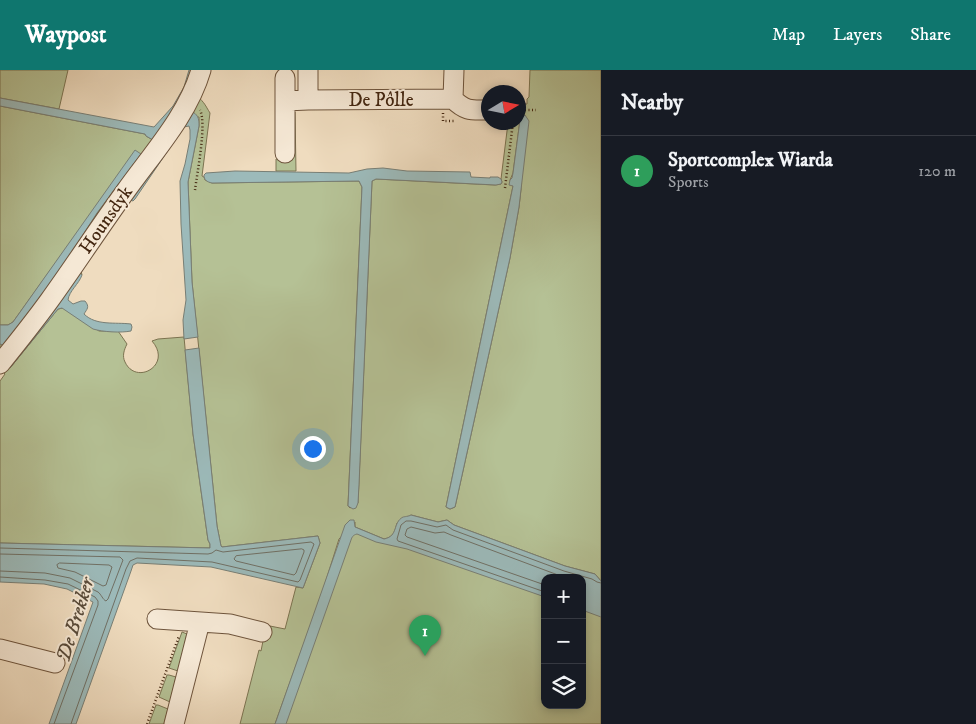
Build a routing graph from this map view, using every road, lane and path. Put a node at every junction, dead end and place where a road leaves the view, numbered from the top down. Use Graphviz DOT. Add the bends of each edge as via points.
graph roads {
  1 [pos="201,70"];
  2 [pos="308,70"];
  3 [pos="454,70"];
  4 [pos="284,78"];
  5 [pos="308,100"];
  6 [pos="454,100"];
  7 [pos="285,101"];
  8 [pos="189,102"];
  9 [pos="481,110"];
  10 [pos="526,110"];
  11 [pos="536,110"];
  12 [pos="513,130"];
  13 [pos="285,153"];
  14 [pos="505,188"];
  15 [pos="195,190"];
  16 [pos="0,364"];
  17 [pos="157,619"];
  18 [pos="192,621"];
  19 [pos="262,632"];
  20 [pos="0,649"];
  21 [pos="55,663"];
  22 [pos="147,724"];
  23 [pos="174,724"];
  1 -- 8 [label="street, Hounsdyk"];
  2 -- 5 [label="street"];
  3 -- 6 [label="street"];
  4 -- 7 [label="street"];
  5 -- 6 [label="street, De Pôlle"];
  5 -- 7 [label="street, De Pôlle"];
  6 -- 9 [label="street, De Pôlle" via="464,109"];
  7 -- 13 [label="street"];
  8 -- 15 [label="path" via="203,116"];
  8 -- 16 [label="street, Hounsdyk" via="50,300"];
  10 -- 11 [label="path"];
  12 -- 14 [label="path"];
  17 -- 18 [label="street"];
  18 -- 19 [label="street" via="230,624"];
  18 -- 22 [label="path"];
  18 -- 23 [label="street"];
  20 -- 21 [label="street"];
}
